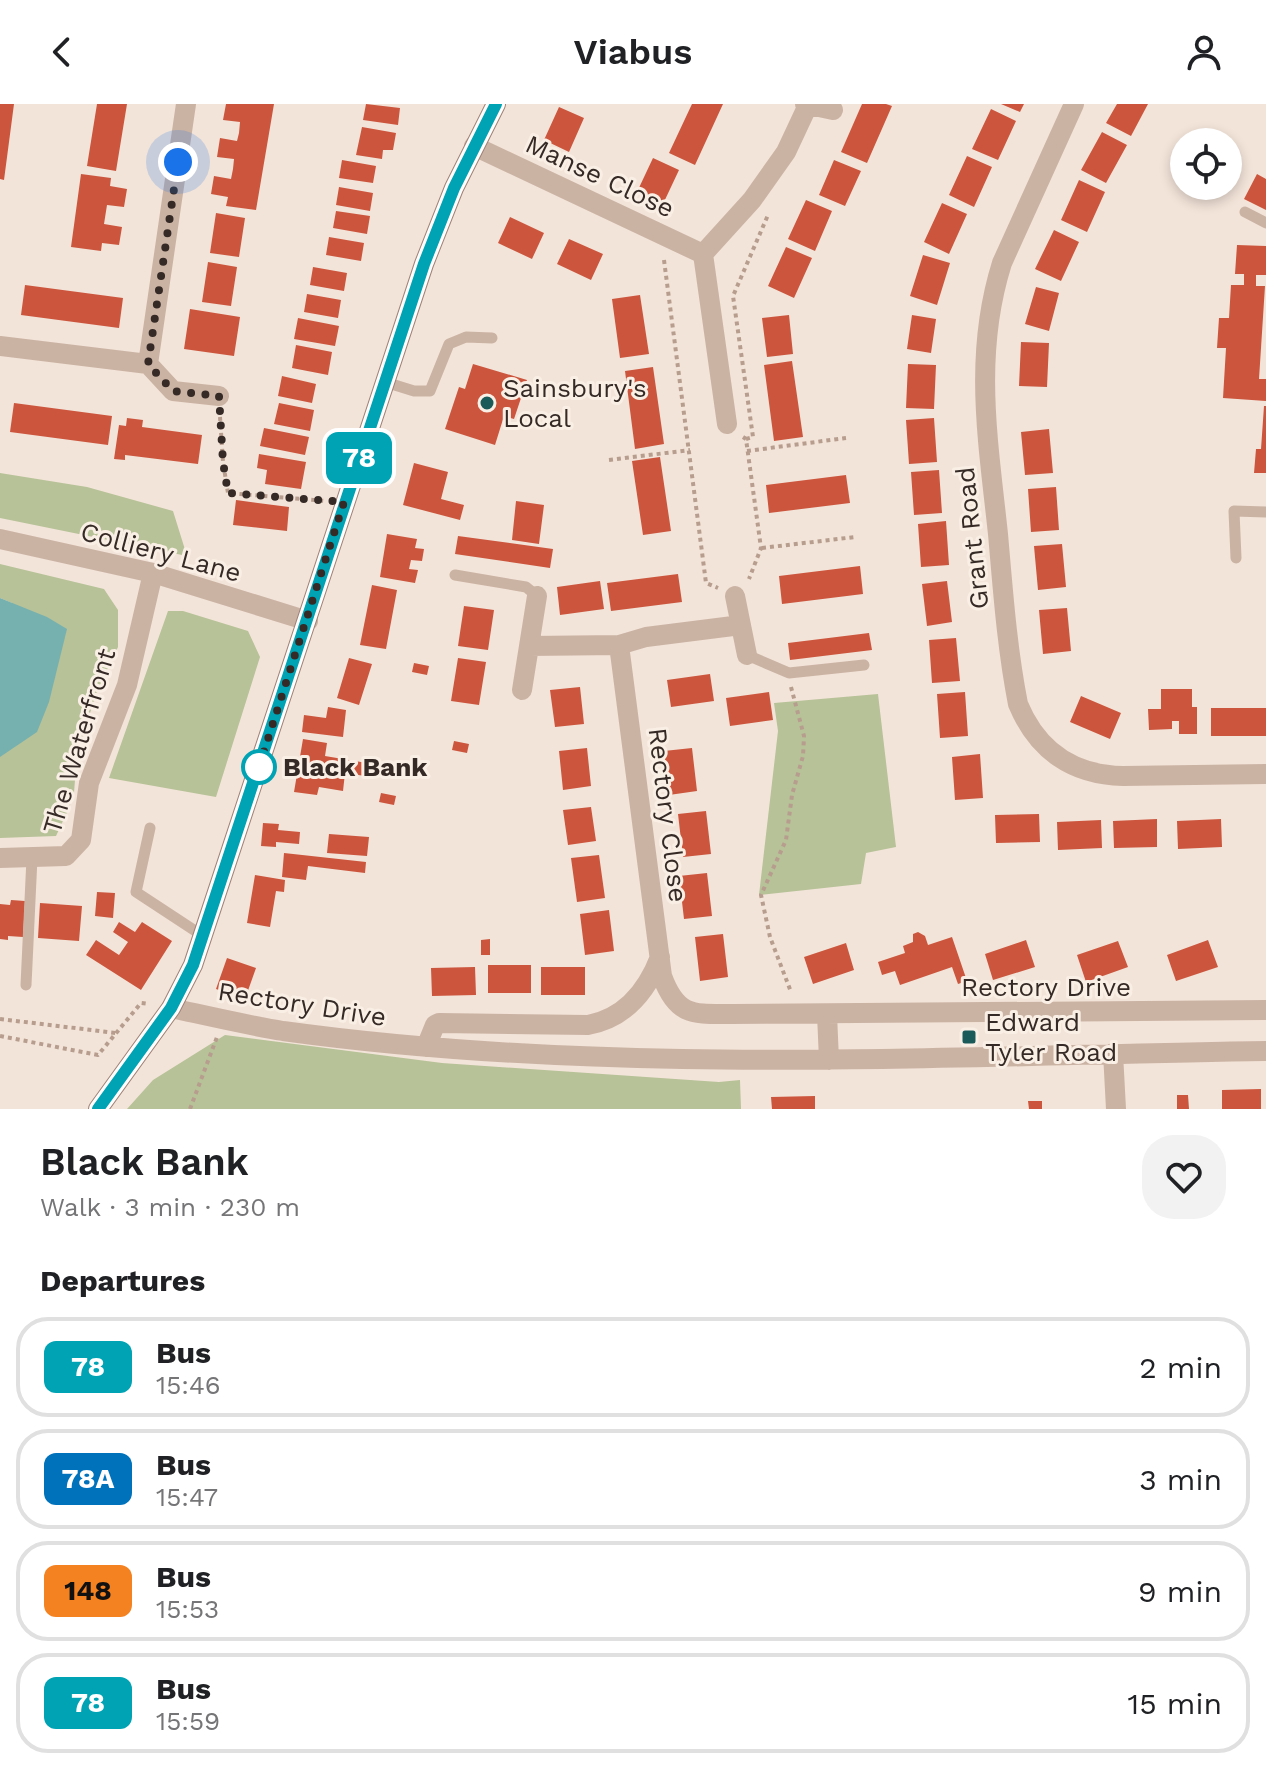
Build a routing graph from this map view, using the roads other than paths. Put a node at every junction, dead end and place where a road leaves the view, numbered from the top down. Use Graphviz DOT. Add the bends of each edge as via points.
graph roads {
  1 [pos="186,104"];
  2 [pos="496,104"];
  3 [pos="1074,104"];
  4 [pos="818,106"];
  5 [pos="474,146"];
  6 [pos="1245,212"];
  7 [pos="1266,223"];
  8 [pos="703,254"];
  9 [pos="492,338"];
  10 [pos="0,346"];
  11 [pos="148,364"];
  12 [pos="385,382"];
  13 [pos="219,396"];
  14 [pos="727,424"];
  15 [pos="1266,512"];
  16 [pos="0,539"];
  17 [pos="1236,558"];
  18 [pos="153,573"];
  19 [pos="455,575"];
  20 [pos="537,596"];
  21 [pos="735,596"];
  22 [pos="308,621"];
  23 [pos="741,625"];
  24 [pos="619,645"];
  25 [pos="529,646"];
  26 [pos="747,655"];
  27 [pos="864,665"];
  28 [pos="522,690"];
  29 [pos="1266,774"];
  30 [pos="150,828"];
  31 [pos="0,858"];
  32 [pos="32,858"];
  33 [pos="203,936"];
  34 [pos="660,957"];
  35 [pos="26,985"];
  36 [pos="668,991"];
  37 [pos="171,1008"];
  38 [pos="1266,1010"];
  39 [pos="817,1014"];
  40 [pos="426,1047"];
  41 [pos="1266,1051"];
  42 [pos="1113,1053"];
  43 [pos="829,1060"];
  44 [pos="104,1102"];
  45 [pos="1116,1109"];
  1 -- 11 [label="street"];
  2 -- 5 [label="main road"];
  3 -- 29 [label="street, Grant Road" via="1002,263 985,338 983,398 1018,704 1044,746 1095,773"];
  4 -- 8 [label="street" via="752,200"];
  5 -- 8 [label="street, Manse Close"];
  5 -- 12 [label="main road" via="438,228"];
  6 -- 7 [label="lane"];
  8 -- 14 [label="street"];
  9 -- 12 [label="lane" via="466,337 449,344 430,391"];
  10 -- 11 [label="street"];
  11 -- 13 [label="street" via="173,391"];
  12 -- 22 [label="main road"];
  15 -- 17 [label="lane" via="1234,511"];
  16 -- 18 [label="street, Colliery Lane"];
  18 -- 22 [label="street, Colliery Lane"];
  18 -- 32 [label="street, The Waterfront" via="127,685 89,783 81,840 66,856"];
  19 -- 20 [label="lane" via="526,587"];
  20 -- 25 [label="street"];
  21 -- 23 [label="street"];
  22 -- 33 [label="main road"];
  23 -- 24 [label="street"];
  23 -- 26 [label="street"];
  24 -- 25 [label="street"];
  24 -- 34 [label="street, Rectory Close"];
  25 -- 28 [label="street"];
  26 -- 27 [label="lane" via="789,673"];
  30 -- 33 [label="lane" via="136,892"];
  31 -- 32 [label="street, The Waterfront"];
  32 -- 35 [label="lane"];
  33 -- 37 [label="main road"];
  34 -- 36 [label="street, Rectory Close"];
  34 -- 40 [label="street" via="635,1000 599,1023 439,1023"];
  36 -- 39 [label="street, Rectory Drive" via="680,1007 698,1014"];
  37 -- 40 [label="street, Rectory Drive" via="280,1030"];
  37 -- 44 [label="main road"];
  38 -- 39 [label="street, Rectory Drive"];
  39 -- 43 [label="street"];
  40 -- 43 [label="street, Rectory Drive" via="506,1054"];
  41 -- 42 [label="street, Rectory Drive"];
  42 -- 43 [label="street, Rectory Drive"];
  42 -- 45 [label="street"];
}
